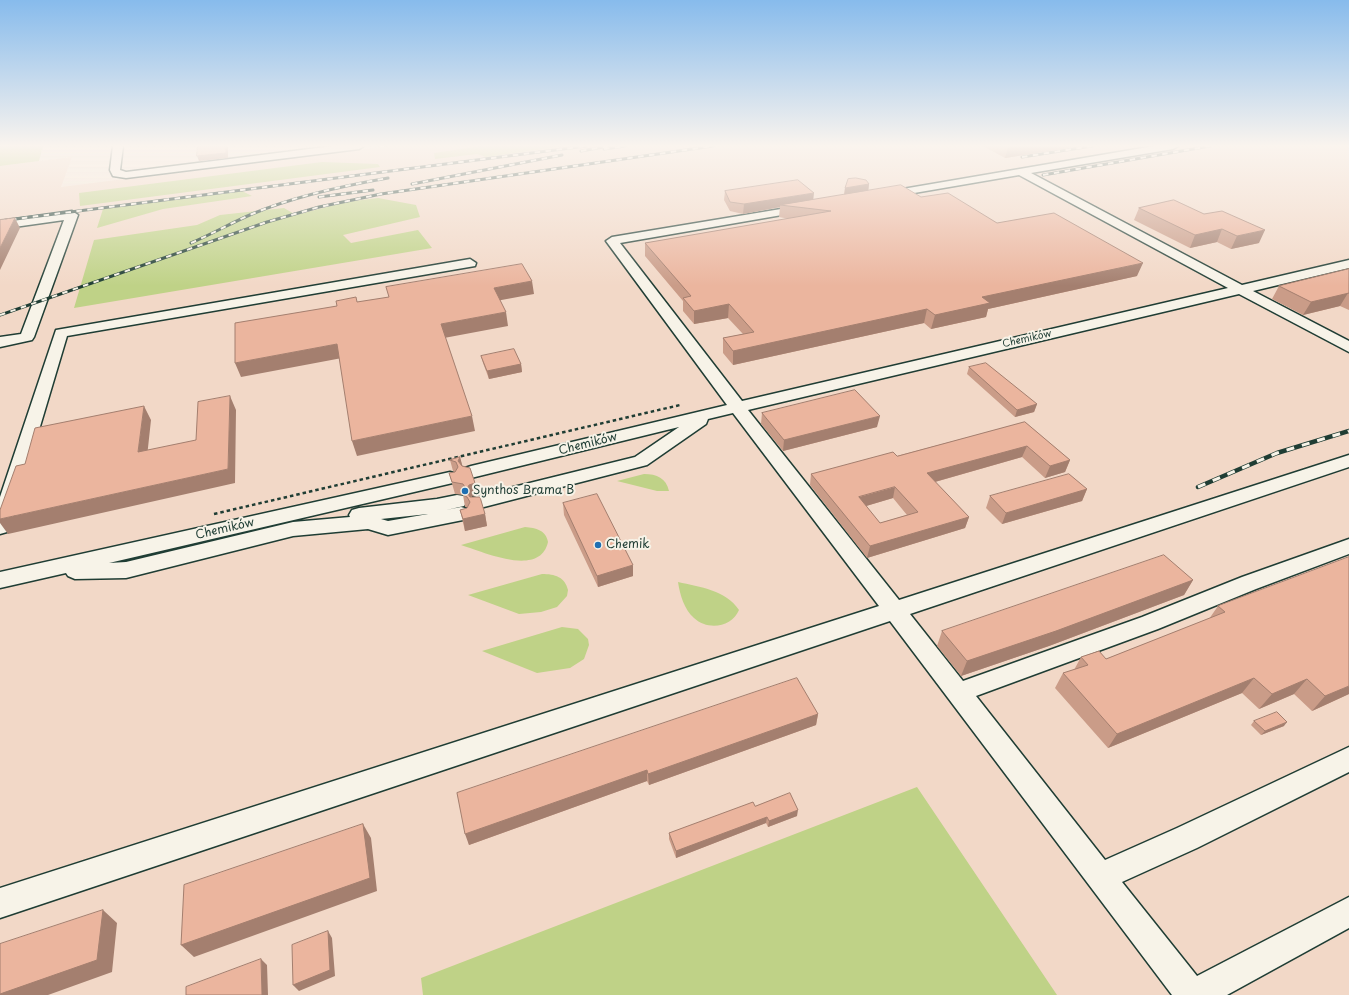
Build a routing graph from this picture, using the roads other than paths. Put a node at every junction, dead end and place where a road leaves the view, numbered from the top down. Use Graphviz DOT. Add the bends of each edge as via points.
graph roads {
  1 [pos="898,192"];
  2 [pos="1058,192"];
  3 [pos="871,197"];
  4 [pos="816,206"];
  5 [pos="0,224"];
  6 [pos="470,263"];
  7 [pos="1349,264"];
  8 [pos="1240,289"];
  9 [pos="0,342"];
  10 [pos="1349,347"];
  11 [pos="738,408"];
  12 [pos="706,416"];
  13 [pos="669,444"];
  14 [pos="1349,461"];
  15 [pos="477,492"];
  16 [pos="456,497"];
  17 [pos="0,527"];
  18 [pos="1349,546"];
  19 [pos="92,571"];
  20 [pos="32,572"];
  21 [pos="0,580"];
  22 [pos="894,610"];
  23 [pos="958,693"];
  24 [pos="1349,759"];
  25 [pos="1100,877"];
  26 [pos="0,903"];
  27 [pos="1349,912"];
  28 [pos="1192,995"];
  29 [pos="1195,995"];
  1 -- 3 [label="street"];
  2 -- 8 [label="street"];
  4 -- 11 [label="street" via="612,241"];
  5 -- 9 [label="street" via="72,215 27,337"];
  6 -- 17 [label="street" via="61,333"];
  7 -- 8 [label="street, Chemików"];
  8 -- 10 [label="street"];
  8 -- 11 [label="street, Chemików"];
  11 -- 12 [label="street, Chemików"];
  11 -- 22 [label="street"];
  12 -- 13 [label="street, Chemików"];
  12 -- 15 [label="street, Chemików" via="674,423 654,437"];
  13 -- 15 [label="street" via="575,467 564,474"];
  13 -- 15 [label="street, Chemików" via="641,462 584,476 571,486"];
  14 -- 22 [label="street"];
  16 -- 19 [label="street" via="389,513 294,522"];
  16 -- 19 [label="street" via="388,528 368,522 293,529 126,570"];
  16 -- 20 [label="street, Chemików" via="117,553"];
  18 -- 23 [label="street" via="1143,626"];
  19 -- 20 [label="street"];
  20 -- 21 [label="street, Chemików"];
  22 -- 23 [label="street"];
  22 -- 26 [label="street"];
  23 -- 25 [label="street"];
  24 -- 25 [label="street"];
  25 -- 28 [label="street"];
  27 -- 29 [label="street"];
}
